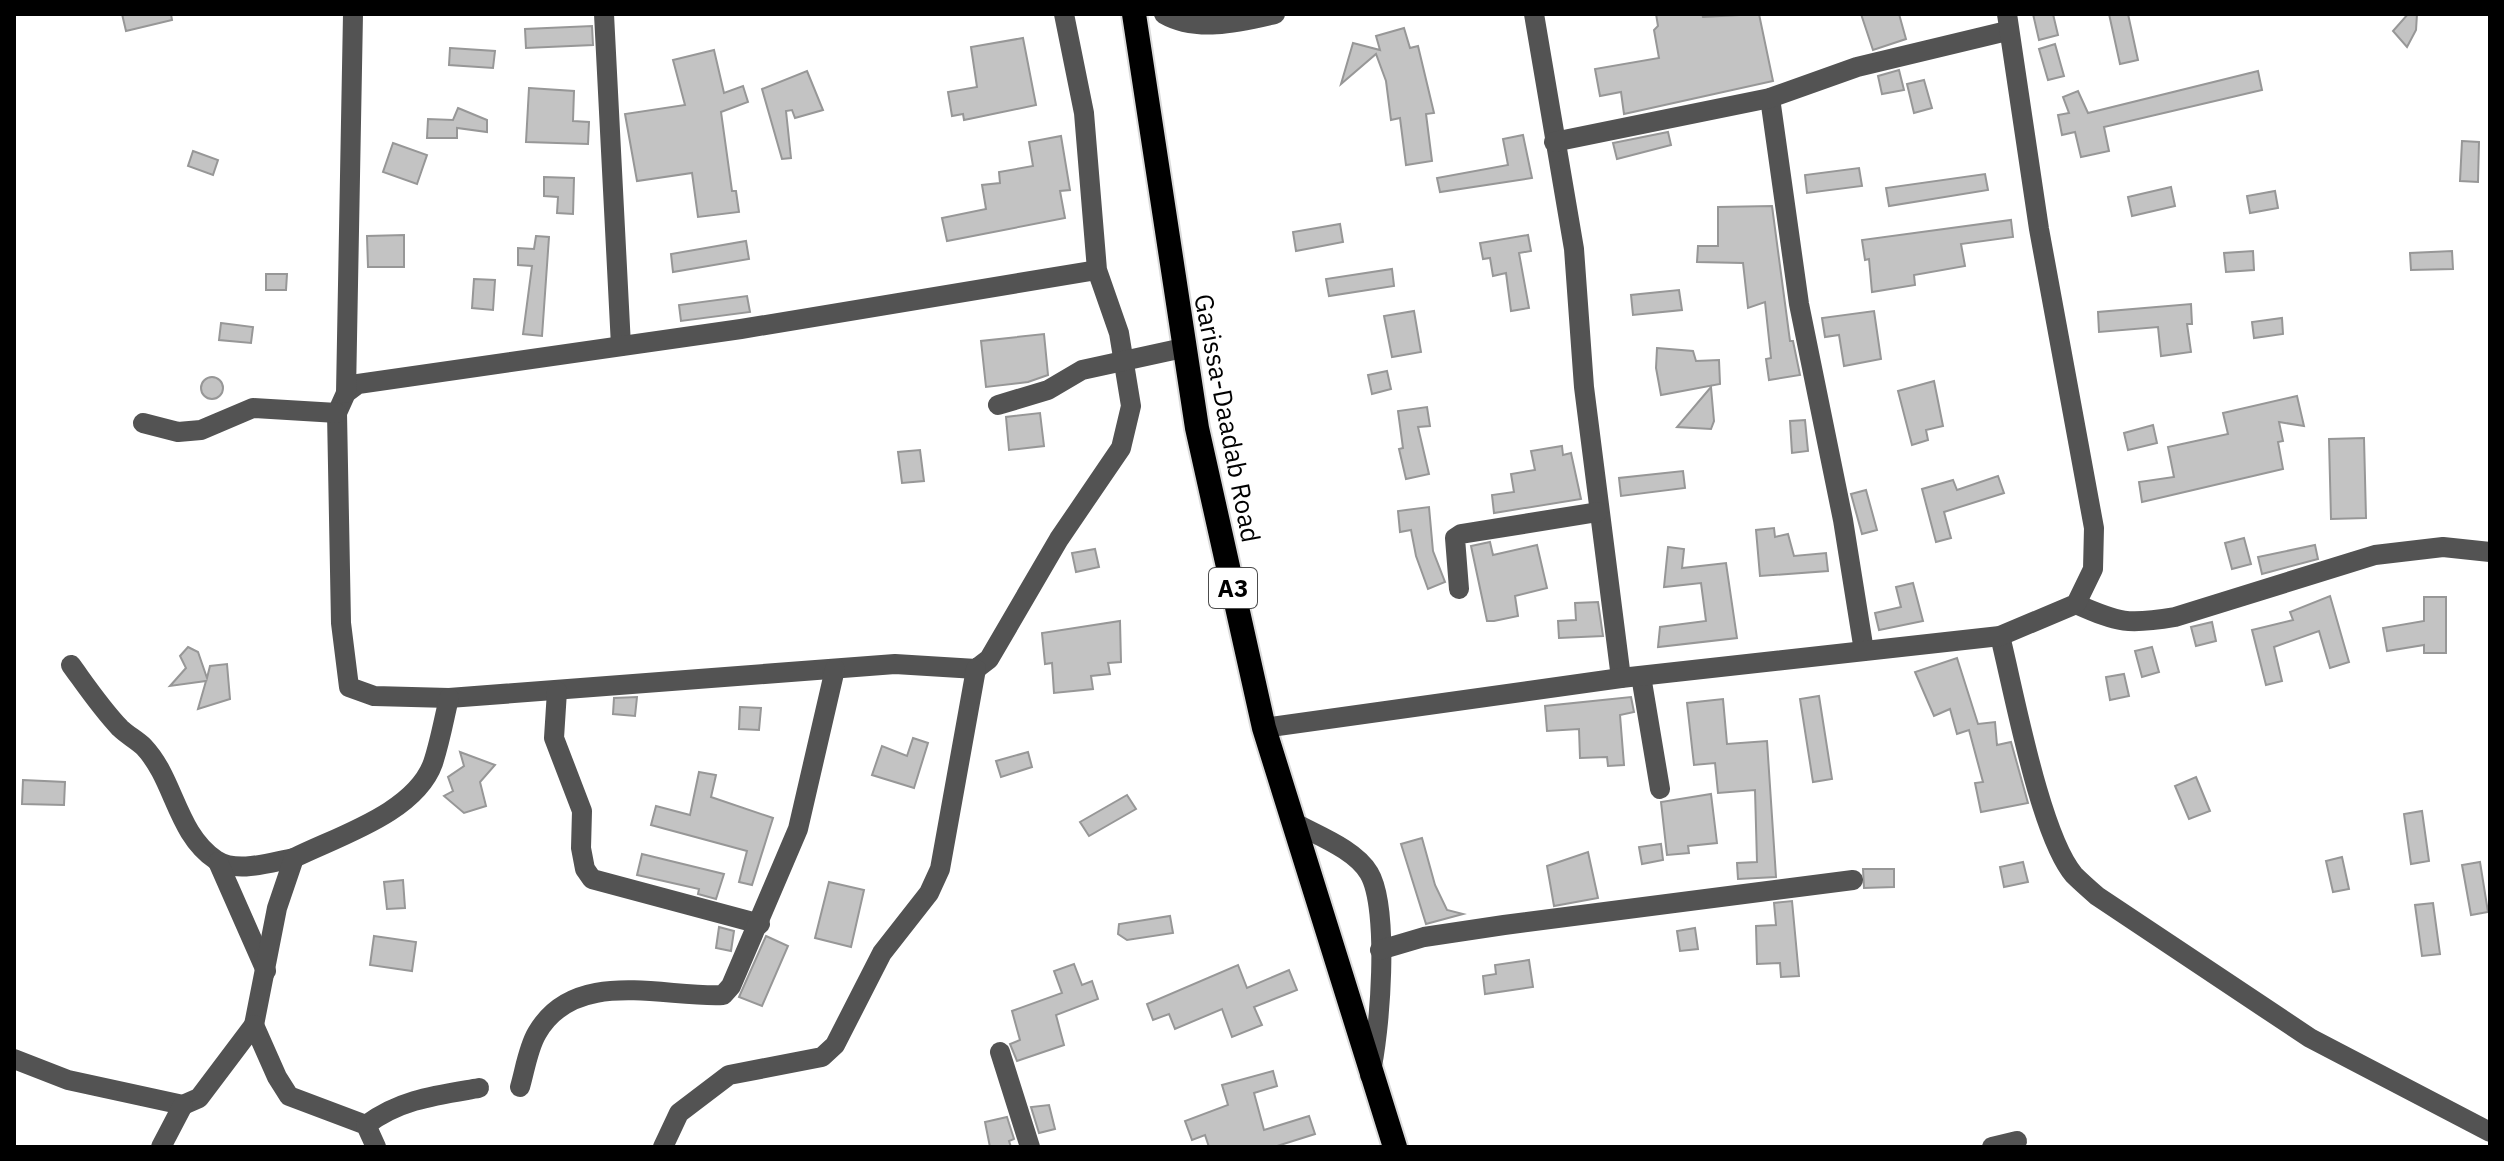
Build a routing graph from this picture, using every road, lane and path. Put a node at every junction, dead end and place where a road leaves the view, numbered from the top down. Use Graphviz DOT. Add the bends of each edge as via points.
graph roads {
  1 [pos="353,14"];
  2 [pos="604,14"];
  3 [pos="1064,14"];
  4 [pos="1134,14"];
  5 [pos="1164,14"];
  6 [pos="1275,14"];
  7 [pos="1534,14"];
  8 [pos="2007,22"];
  9 [pos="1770,98"];
  10 [pos="1554,142"];
  11 [pos="1097,270"];
  12 [pos="621,346"];
  13 [pos="1183,348"];
  14 [pos="1126,360"];
  15 [pos="346,393"];
  16 [pos="998,405"];
  17 [pos="337,413"];
  18 [pos="143,423"];
  19 [pos="1598,512"];
  20 [pos="2490,552"];
  21 [pos="1459,589"];
  22 [pos="2076,604"];
  23 [pos="2000,636"];
  24 [pos="1864,651"];
  25 [pos="71,665"];
  26 [pos="835,669"];
  27 [pos="976,669"];
  28 [pos="1631,677"];
  29 [pos="557,691"];
  30 [pos="449,698"];
  31 [pos="1264,728"];
  32 [pos="1660,789"];
  33 [pos="1293,822"];
  34 [pos="294,858"];
  35 [pos="218,862"];
  36 [pos="1853,880"];
  37 [pos="760,924"];
  38 [pos="1380,950"];
  39 [pos="266,971"];
  40 [pos="254,1025"];
  41 [pos="1000,1052"];
  42 [pos="14,1059"];
  43 [pos="1370,1075"];
  44 [pos="520,1087"];
  45 [pos="479,1088"];
  46 [pos="183,1105"];
  47 [pos="366,1125"];
  48 [pos="2490,1132"];
  49 [pos="2017,1141"];
  50 [pos="161,1147"];
  51 [pos="376,1147"];
  52 [pos="663,1147"];
  53 [pos="1030,1147"];
  54 [pos="1395,1147"];
  55 [pos="1992,1147"];
  1 -- 15 [label="street"];
  2 -- 12 [label="street"];
  3 -- 11 [label="street" via="1084,113"];
  4 -- 13 [label="highway, Garissa-Daadab Road / A3"];
  5 -- 6 [label="street" via="1197,24"];
  7 -- 10 [label="street"];
  8 -- 9 [label="street"];
  8 -- 22 [label="street" via="2094,528 2093,569"];
  9 -- 10 [label="street"];
  9 -- 24 [label="street" via="1799,304"];
  10 -- 19 [label="street" via="1574,249"];
  11 -- 12 [label="street"];
  11 -- 14 [label="street"];
  12 -- 15 [label="street" via="358,384"];
  13 -- 14 [label="street"];
  13 -- 31 [label="highway, Garissa-Daadab Road / A3"];
  14 -- 16 [label="street" via="1082,370 1048,390"];
  14 -- 27 [label="street" via="1131,406 1121,448 1059,539 989,659"];
  15 -- 17 [label="street"];
  17 -- 18 [label="street" via="253,408 201,430 178,432"];
  17 -- 30 [label="street" via="341,623 349,687 374,696"];
  19 -- 21 [label="street" via="1461,534 1454,547"];
  19 -- 28 [label="street"];
  20 -- 22 [label="street" via="2443,547 2375,555 2150,621 2117,622"];
  22 -- 23 [label="street"];
  23 -- 24 [label="street"];
  23 -- 48 [label="street" via="2042,801 2073,874 2097,896 2310,1038"];
  24 -- 28 [label="street"];
  25 -- 35 [label="street" via="99,705 144,747 179,814"];
  26 -- 27 [label="street" via="895,664"];
  26 -- 29 [label="street"];
  26 -- 37 [label="street" via="798,829"];
  27 -- 52 [label="street" via="940,869 929,893 882,953 835,1045 822,1057 729,1075 679,1113"];
  28 -- 31 [label="street"];
  28 -- 32 [label="street"];
  29 -- 30 [label="street"];
  29 -- 37 [label="street" via="554,738 582,811 581,848 592,879"];
  30 -- 34 [label="street" via="432,765 418,789 402,804"];
  31 -- 33 [label="highway, Garissa-Daadab Road / A3"];
  33 -- 38 [label="street" via="1369,872 1380,905"];
  33 -- 43 [label="highway, Garissa-Daadab Road / A3"];
  34 -- 35 [label="street" via="247,867"];
  34 -- 39 [label="street" via="277,908"];
  35 -- 39 [label="street"];
  36 -- 38 [label="street" via="1504,925 1424,937"];
  37 -- 44 [label="street" via="723,995 605,989 557,1012 537,1033"];
  38 -- 43 [label="street" via="1377,1044"];
  39 -- 40 [label="street"];
  40 -- 46 [label="street" via="199,1098"];
  40 -- 47 [label="street" via="289,1096"];
  41 -- 53 [label="street"];
  42 -- 46 [label="street" via="68,1080"];
  43 -- 54 [label="highway, Garissa-Daadab Road / A3"];
  45 -- 47 [label="street" via="409,1101"];
  46 -- 50 [label="street"];
  47 -- 51 [label="street"];
  49 -- 55 [label="street"];
}
